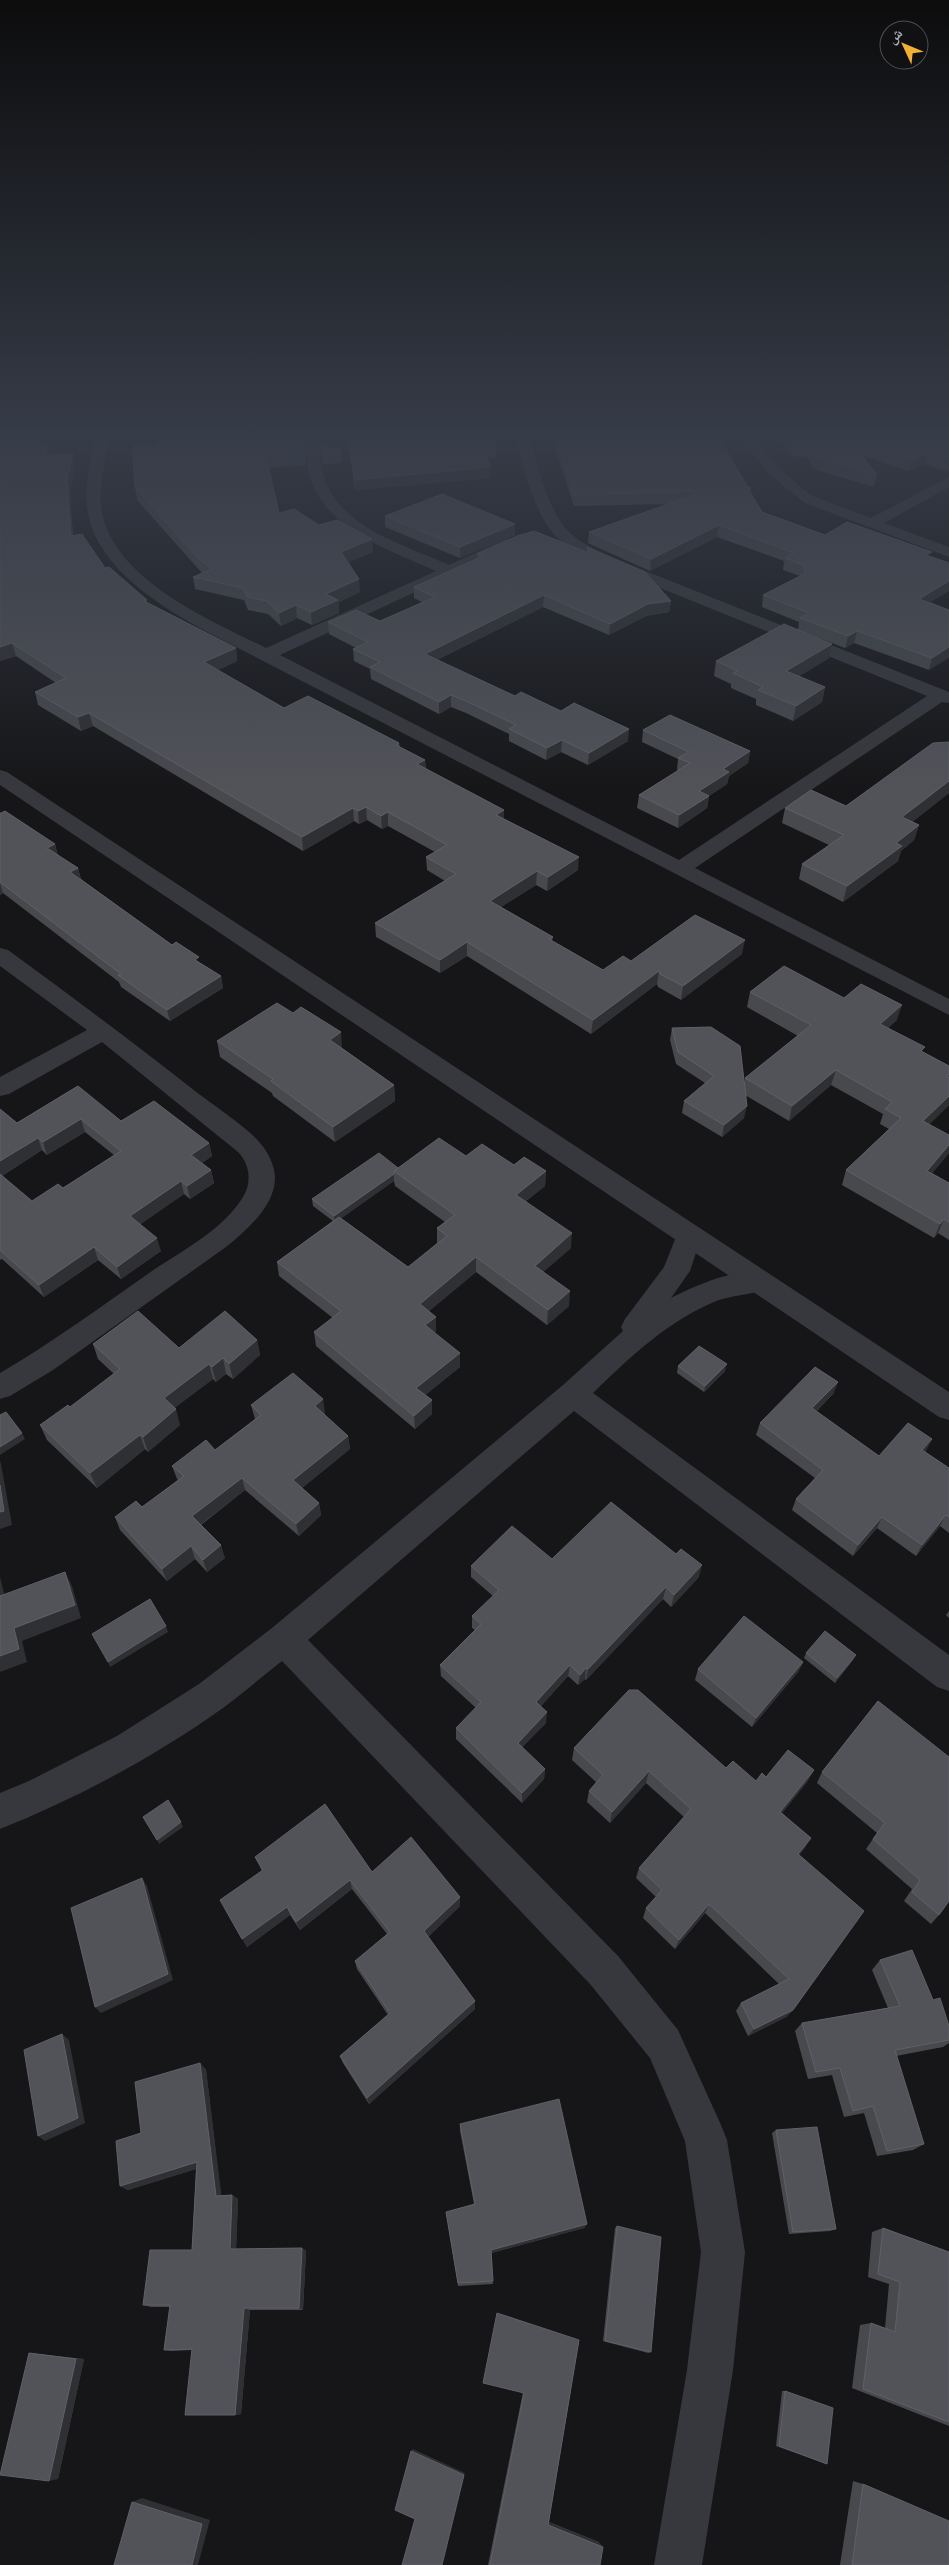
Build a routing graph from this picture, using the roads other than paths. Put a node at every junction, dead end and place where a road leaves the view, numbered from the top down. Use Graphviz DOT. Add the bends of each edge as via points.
graph roads {
  1 [pos="114,553"];
  2 [pos="411,553"];
  3 [pos="488,553"];
  4 [pos="593,553"];
  5 [pos="447,570"];
  6 [pos="266,655"];
  7 [pos="945,697"];
  8 [pos="0,776"];
  9 [pos="680,869"];
  10 [pos="0,955"];
  11 [pos="949,1008"];
  12 [pos="104,1031"];
  13 [pos="0,1088"];
  14 [pos="689,1234"];
  15 [pos="758,1281"];
  16 [pos="606,1363"];
  17 [pos="0,1387"];
  18 [pos="573,1394"];
  19 [pos="949,1408"];
  20 [pos="284,1639"];
  21 [pos="949,1675"];
  22 [pos="0,1811"];
  23 [pos="678,2565"];
  1 -- 6 [label="street" via="139,580 167,601"];
  2 -- 5 [label="street"];
  3 -- 5 [label="street"];
  4 -- 7 [label="street"];
  5 -- 6 [label="street"];
  6 -- 9 [label="street"];
  7 -- 9 [label="street"];
  8 -- 14 [label="street"];
  9 -- 11 [label="street"];
  10 -- 12 [label="street"];
  12 -- 13 [label="street"];
  12 -- 17 [label="street" via="254,1152 262,1173 259,1196 243,1218 217,1240 43,1362"];
  14 -- 15 [label="street"];
  14 -- 16 [label="street" via="679,1265 665,1289"];
  15 -- 16 [label="street" via="708,1293 686,1304"];
  15 -- 19 [label="street"];
  16 -- 18 [label="street"];
  18 -- 20 [label="street"];
  18 -- 21 [label="street"];
  20 -- 22 [label="street" via="211,1696 129,1748 40,1795"];
  20 -- 23 [label="street" via="604,1970 664,2044 706,2140 722,2252 710,2370"];
}
